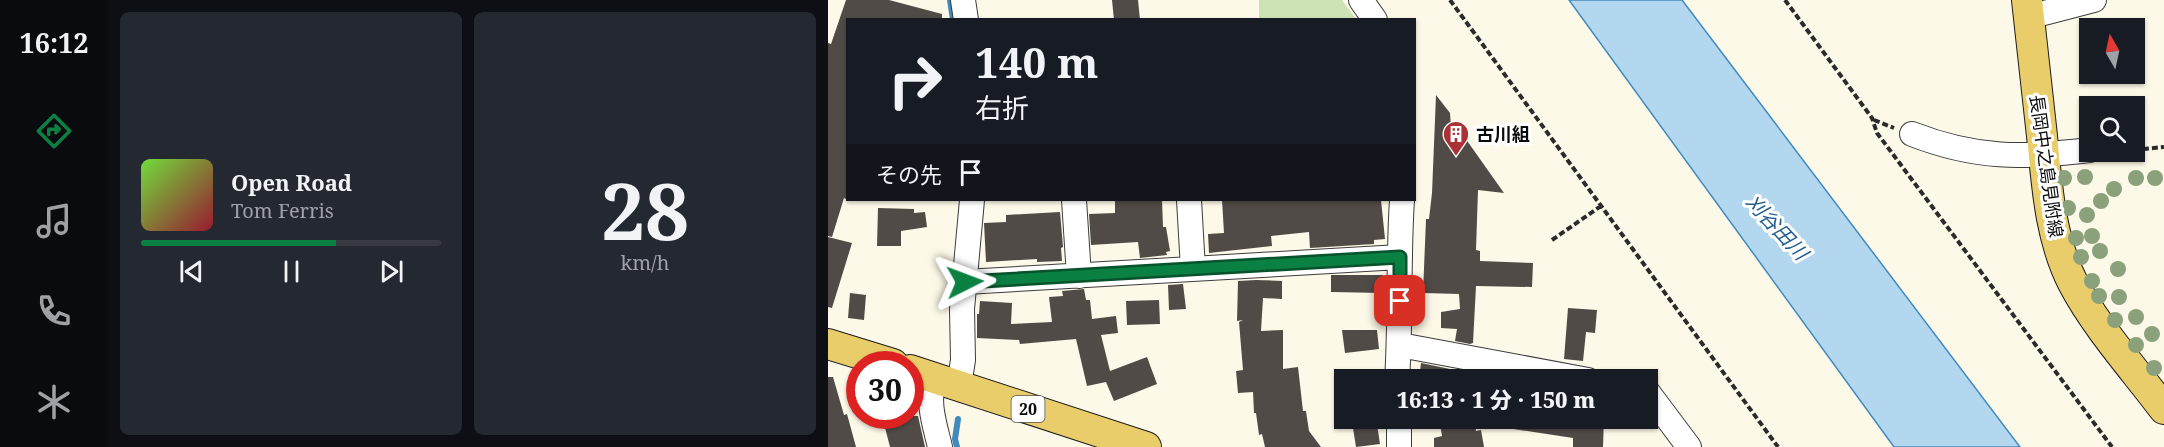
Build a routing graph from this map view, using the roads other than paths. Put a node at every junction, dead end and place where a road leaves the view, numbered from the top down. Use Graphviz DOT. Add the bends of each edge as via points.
graph roads {
  1 [pos="963,0"];
  2 [pos="1361,0"];
  3 [pos="2094,0"];
  4 [pos="2028,8"];
  5 [pos="966,18"];
  6 [pos="1374,18"];
  7 [pos="1912,134"];
  8 [pos="2079,151"];
  9 [pos="2044,156"];
  10 [pos="972,201"];
  11 [pos="1074,201"];
  12 [pos="1189,201"];
  13 [pos="1402,201"];
  14 [pos="1400,257"];
  15 [pos="1193,269"];
  16 [pos="1078,276"];
  17 [pos="965,282"];
  18 [pos="828,344"];
  19 [pos="1400,345"];
  20 [pos="851,351"];
  21 [pos="1398,369"];
  22 [pos="1529,369"];
  23 [pos="935,378"];
  24 [pos="1658,406"];
  25 [pos="2164,409"];
  26 [pos="1399,429"];
  27 [pos="940,447"];
  28 [pos="1146,447"];
  29 [pos="1399,447"];
  30 [pos="1689,447"];
  1 -- 5 [label="street"];
  2 -- 6 [label="street"];
  3 -- 4 [label="street"];
  4 -- 9 [label="main road, 長岡中之島見附線"];
  7 -- 9 [label="street" via="1988,154"];
  8 -- 9 [label="street"];
  9 -- 25 [label="main road, 長岡中之島見附線" via="2058,249 2073,283 2094,318"];
  10 -- 17 [label="street"];
  11 -- 16 [label="street"];
  12 -- 15 [label="street"];
  13 -- 14 [label="street"];
  14 -- 15 [label="street"];
  14 -- 19 [label="street"];
  15 -- 16 [label="street"];
  16 -- 17 [label="street"];
  17 -- 23 [label="street" via="963,360"];
  18 -- 20 [label="main road"];
  19 -- 21 [label="street"];
  19 -- 22 [label="street"];
  23 -- 27 [label="street" via="930,411"];
  23 -- 28 [label="main road, 20"];
  24 -- 30 [label="street"];
  26 -- 29 [label="street"];
}
